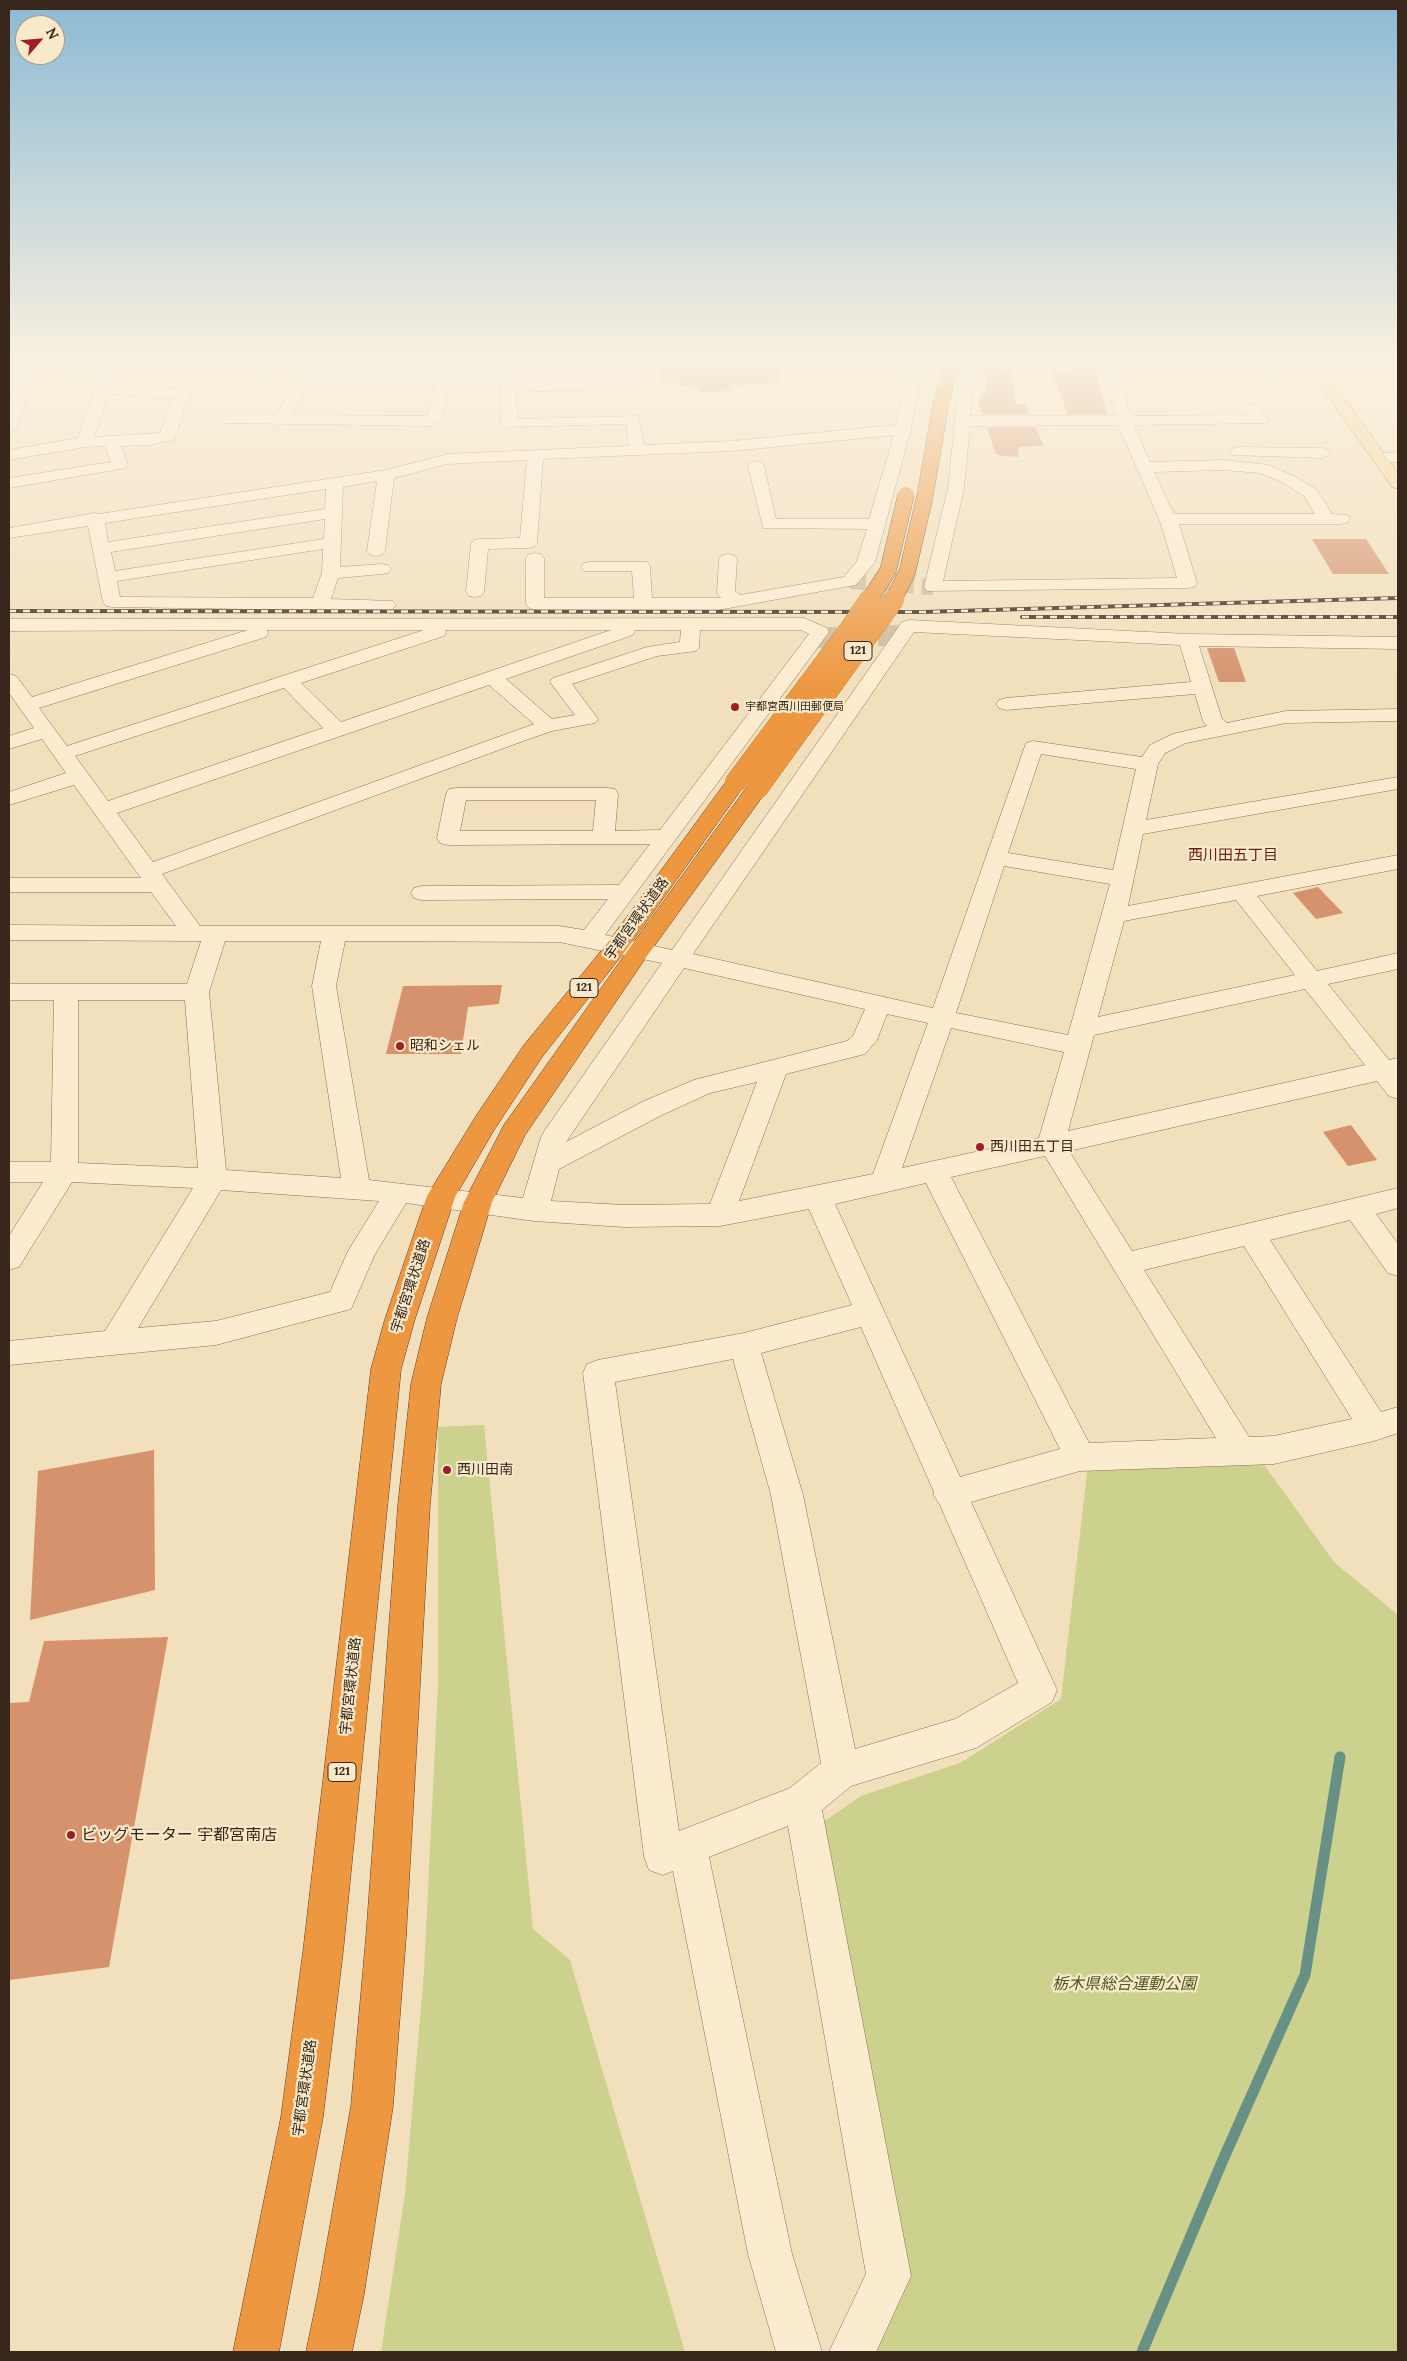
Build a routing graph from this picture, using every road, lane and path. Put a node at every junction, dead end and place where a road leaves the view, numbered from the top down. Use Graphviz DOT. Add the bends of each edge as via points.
graph roads {
  1 [pos="82,471"];
  2 [pos="401,471"];
  3 [pos="534,471"];
  4 [pos="757,471"];
  5 [pos="897,471"];
  6 [pos="929,471"];
  7 [pos="958,471"];
  8 [pos="1146,471"];
  9 [pos="1270,471"];
  10 [pos="1390,471"];
  11 [pos="386,475"];
  12 [pos="9,483"];
  13 [pos="335,483"];
  14 [pos="1398,484"];
  15 [pos="907,486"];
  16 [pos="333,513"];
  17 [pos="95,518"];
  18 [pos="1168,519"];
  19 [pos="878,524"];
  20 [pos="9,533"];
  21 [pos="331,543"];
  22 [pos="101,548"];
  23 [pos="376,550"];
  24 [pos="535,558"];
  25 [pos="728,559"];
  26 [pos="590,567"];
  27 [pos="382,569"];
  28 [pos="331,573"];
  29 [pos="108,577"];
  30 [pos="475,592"];
  31 [pos="736,601"];
  32 [pos="320,604"];
  33 [pos="643,604"];
  34 [pos="387,605"];
  35 [pos="463,624"];
  36 [pos="691,624"];
  37 [pos="9,625"];
  38 [pos="287,625"];
  39 [pos="644,625"];
  40 [pos="1188,640"];
  41 [pos="1398,643"];
  42 [pos="493,678"];
  43 [pos="288,682"];
  44 [pos="10,684"];
  45 [pos="1203,687"];
  46 [pos="1006,704"];
  47 [pos="27,705"];
  48 [pos="1398,715"];
  49 [pos="548,726"];
  50 [pos="1222,729"];
  51 [pos="337,730"];
  52 [pos="46,731"];
  53 [pos="9,743"];
  54 [pos="62,754"];
  55 [pos="1148,764"];
  56 [pos="79,776"];
  57 [pos="1398,783"];
  58 [pos="746,786"];
  59 [pos="9,799"];
  60 [pos="104,810"];
  61 [pos="1134,829"];
  62 [pos="666,837"];
  63 [pos="604,838"];
  64 [pos="996,858"];
  65 [pos="1398,862"];
  66 [pos="153,878"];
  67 [pos="1123,879"];
  68 [pos="12,880"];
  69 [pos="625,892"];
  70 [pos="1242,892"];
  71 [pos="422,893"];
  72 [pos="1114,916"];
  73 [pos="9,933"];
  74 [pos="204,934"];
  75 [pos="334,935"];
  76 [pos="590,939"];
  77 [pos="628,948"];
  78 [pos="677,959"];
  79 [pos="1398,961"];
  80 [pos="1310,980"];
  81 [pos="9,992"];
  82 [pos="66,992"];
  83 [pos="197,992"];
  84 [pos="879,1004"];
  85 [pos="942,1018"];
  86 [pos="1081,1037"];
  87 [pos="775,1068"];
  88 [pos="1390,1069"];
  89 [pos="1398,1090"];
  90 [pos="1051,1144"];
  91 [pos="548,1163"];
  92 [pos="933,1170"];
  93 [pos="9,1172"];
  94 [pos="64,1172"];
  95 [pos="213,1179"];
  96 [pos="884,1182"];
  97 [pos="357,1189"];
  98 [pos="399,1192"];
  99 [pos="441,1196"];
  100 [pos="818,1197"];
  101 [pos="1398,1198"];
  102 [pos="478,1202"];
  103 [pos="1356,1208"];
  104 [pos="534,1210"];
  105 [pos="720,1215"];
  106 [pos="1251,1234"];
  107 [pos="9,1259"];
  108 [pos="1126,1263"];
  109 [pos="1398,1265"];
  110 [pos="869,1313"];
  111 [pos="114,1343"];
  112 [pos="744,1345"];
  113 [pos="9,1353"];
  114 [pos="1386,1424"];
  115 [pos="1240,1450"];
  116 [pos="1080,1457"];
  117 [pos="949,1494"];
  118 [pos="841,1771"];
  119 [pos="802,1802"];
  120 [pos="688,1848"];
  121 [pos="256,2352"];
  122 [pos="329,2352"];
  123 [pos="799,2352"];
  124 [pos="852,2352"];
  1 -- 12 [label="street"];
  2 -- 11 [label="street"];
  3 -- 30 [label="street" via="528,543 480,544"];
  4 -- 19 [label="street" via="769,524"];
  5 -- 19 [label="street"];
  6 -- 58 [label="highway, 宇都宮環状道路 / 121, bridge" via="907,573 895,598"];
  7 -- 18 [label="street" via="933,587 1188,583"];
  8 -- 18 [label="street"];
  9 -- 18 [label="street" via="1310,493 1334,519"];
  10 -- 14 [label="main road"];
  11 -- 13 [label="street"];
  11 -- 23 [label="street"];
  13 -- 16 [label="street"];
  13 -- 17 [label="street"];
  15 -- 58 [label="highway, 宇都宮環状道路 / 121, bridge" via="890,562 876,592"];
  16 -- 21 [label="street"];
  16 -- 22 [label="street"];
  17 -- 20 [label="street"];
  17 -- 22 [label="street"];
  19 -- 31 [label="street" via="866,562 850,581"];
  21 -- 28 [label="street"];
  21 -- 29 [label="street"];
  22 -- 29 [label="street"];
  24 -- 33 [label="street" via="535,604"];
  25 -- 31 [label="street" via="726,593"];
  26 -- 33 [label="street" via="641,566"];
  27 -- 28 [label="street"];
  28 -- 32 [label="street"];
  29 -- 32 [label="street" via="112,602"];
  31 -- 33 [label="street"];
  32 -- 34 [label="street"];
  35 -- 38 [label="street"];
  35 -- 39 [label="street"];
  35 -- 43 [label="street"];
  36 -- 39 [label="street"];
  36 -- 49 [label="street" via="689,647 654,651 560,682 588,719"];
  36 -- 62 [label="street" via="804,624 820,632"];
  37 -- 38 [label="street"];
  38 -- 47 [label="street"];
  39 -- 42 [label="street"];
  40 -- 41 [label="street"];
  40 -- 45 [label="street"];
  40 -- 78 [label="street" via="909,626"];
  42 -- 49 [label="street"];
  42 -- 51 [label="street"];
  43 -- 51 [label="street"];
  43 -- 54 [label="street"];
  44 -- 47 [label="street"];
  45 -- 46 [label="street"];
  45 -- 50 [label="street" via="1213,721"];
  47 -- 52 [label="street"];
  48 -- 50 [label="street" via="1286,717"];
  49 -- 66 [label="street"];
  50 -- 55 [label="street" via="1180,738 1157,749"];
  51 -- 60 [label="street"];
  52 -- 53 [label="street"];
  52 -- 54 [label="street"];
  54 -- 56 [label="street"];
  55 -- 61 [label="street"];
  55 -- 64 [label="street" via="1034,747"];
  56 -- 59 [label="street"];
  56 -- 60 [label="street"];
  57 -- 61 [label="street"];
  58 -- 77 [label="highway, 宇都宮環状道路 / 121"];
  60 -- 66 [label="street"];
  61 -- 67 [label="street"];
  62 -- 63 [label="street"];
  62 -- 69 [label="street"];
  63 -- 63 [label="street" via="468,838 448,838 457,794 607,794"];
  64 -- 67 [label="street"];
  64 -- 85 [label="street"];
  65 -- 70 [label="street"];
  66 -- 68 [label="street"];
  66 -- 74 [label="street"];
  67 -- 72 [label="street"];
  69 -- 71 [label="street"];
  69 -- 76 [label="street"];
  70 -- 72 [label="street"];
  70 -- 80 [label="street"];
  72 -- 86 [label="street"];
  73 -- 74 [label="street"];
  74 -- 75 [label="street"];
  74 -- 83 [label="street"];
  75 -- 76 [label="street" via="559,934"];
  75 -- 97 [label="street" via="324,986"];
  76 -- 77 [label="street"];
  77 -- 78 [label="street"];
  77 -- 99 [label="highway, 宇都宮環状道路 / 121" via="533,1051"];
  77 -- 102 [label="highway, 宇都宮環状道路 / 121" via="513,1132"];
  78 -- 84 [label="street"];
  78 -- 91 [label="street" via="554,1137"];
  79 -- 80 [label="street"];
  80 -- 86 [label="street"];
  80 -- 88 [label="street"];
  81 -- 82 [label="street"];
  82 -- 83 [label="street"];
  82 -- 94 [label="street"];
  83 -- 95 [label="street"];
  84 -- 85 [label="street"];
  84 -- 87 [label="street" via="864,1040 856,1048"];
  85 -- 86 [label="street"];
  85 -- 96 [label="street"];
  86 -- 90 [label="street"];
  87 -- 91 [label="street" via="703,1086 653,1108"];
  87 -- 105 [label="street"];
  88 -- 89 [label="street"];
  88 -- 90 [label="street"];
  90 -- 92 [label="street"];
  90 -- 108 [label="street"];
  91 -- 104 [label="street"];
  92 -- 96 [label="street"];
  92 -- 116 [label="street"];
  93 -- 94 [label="street"];
  94 -- 95 [label="street"];
  94 -- 107 [label="street"];
  95 -- 97 [label="street"];
  95 -- 111 [label="street"];
  96 -- 100 [label="street"];
  97 -- 98 [label="street"];
  98 -- 99 [label="street"];
  98 -- 111 [label="street" via="362,1251 341,1301 216,1333"];
  99 -- 102 [label="street"];
  99 -- 121 [label="highway, 宇都宮環状道路 / 121" via="386,1369 323,1952 302,2116"];
  100 -- 105 [label="street"];
  100 -- 110 [label="street"];
  101 -- 103 [label="street"];
  102 -- 104 [label="street"];
  102 -- 122 [label="highway, 宇都宮環状道路 / 121" via="442,1318 426,1384 414,1506 372,2106"];
  103 -- 106 [label="street"];
  103 -- 109 [label="street"];
  104 -- 105 [label="street" via="624,1216"];
  106 -- 108 [label="street"];
  106 -- 114 [label="street"];
  108 -- 115 [label="street"];
  110 -- 112 [label="street"];
  110 -- 117 [label="street"];
  111 -- 113 [label="street"];
  112 -- 118 [label="street" via="787,1495"];
  112 -- 120 [label="street" via="598,1373 663,1856"];
  114 -- 115 [label="street" via="1274,1450"];
  115 -- 116 [label="street"];
  116 -- 117 [label="street"];
  117 -- 118 [label="street" via="1038,1690 962,1735"];
  118 -- 119 [label="street"];
  119 -- 120 [label="street"];
  119 -- 124 [label="street" via="888,2276"];
  120 -- 123 [label="street" via="770,2254"];
}
